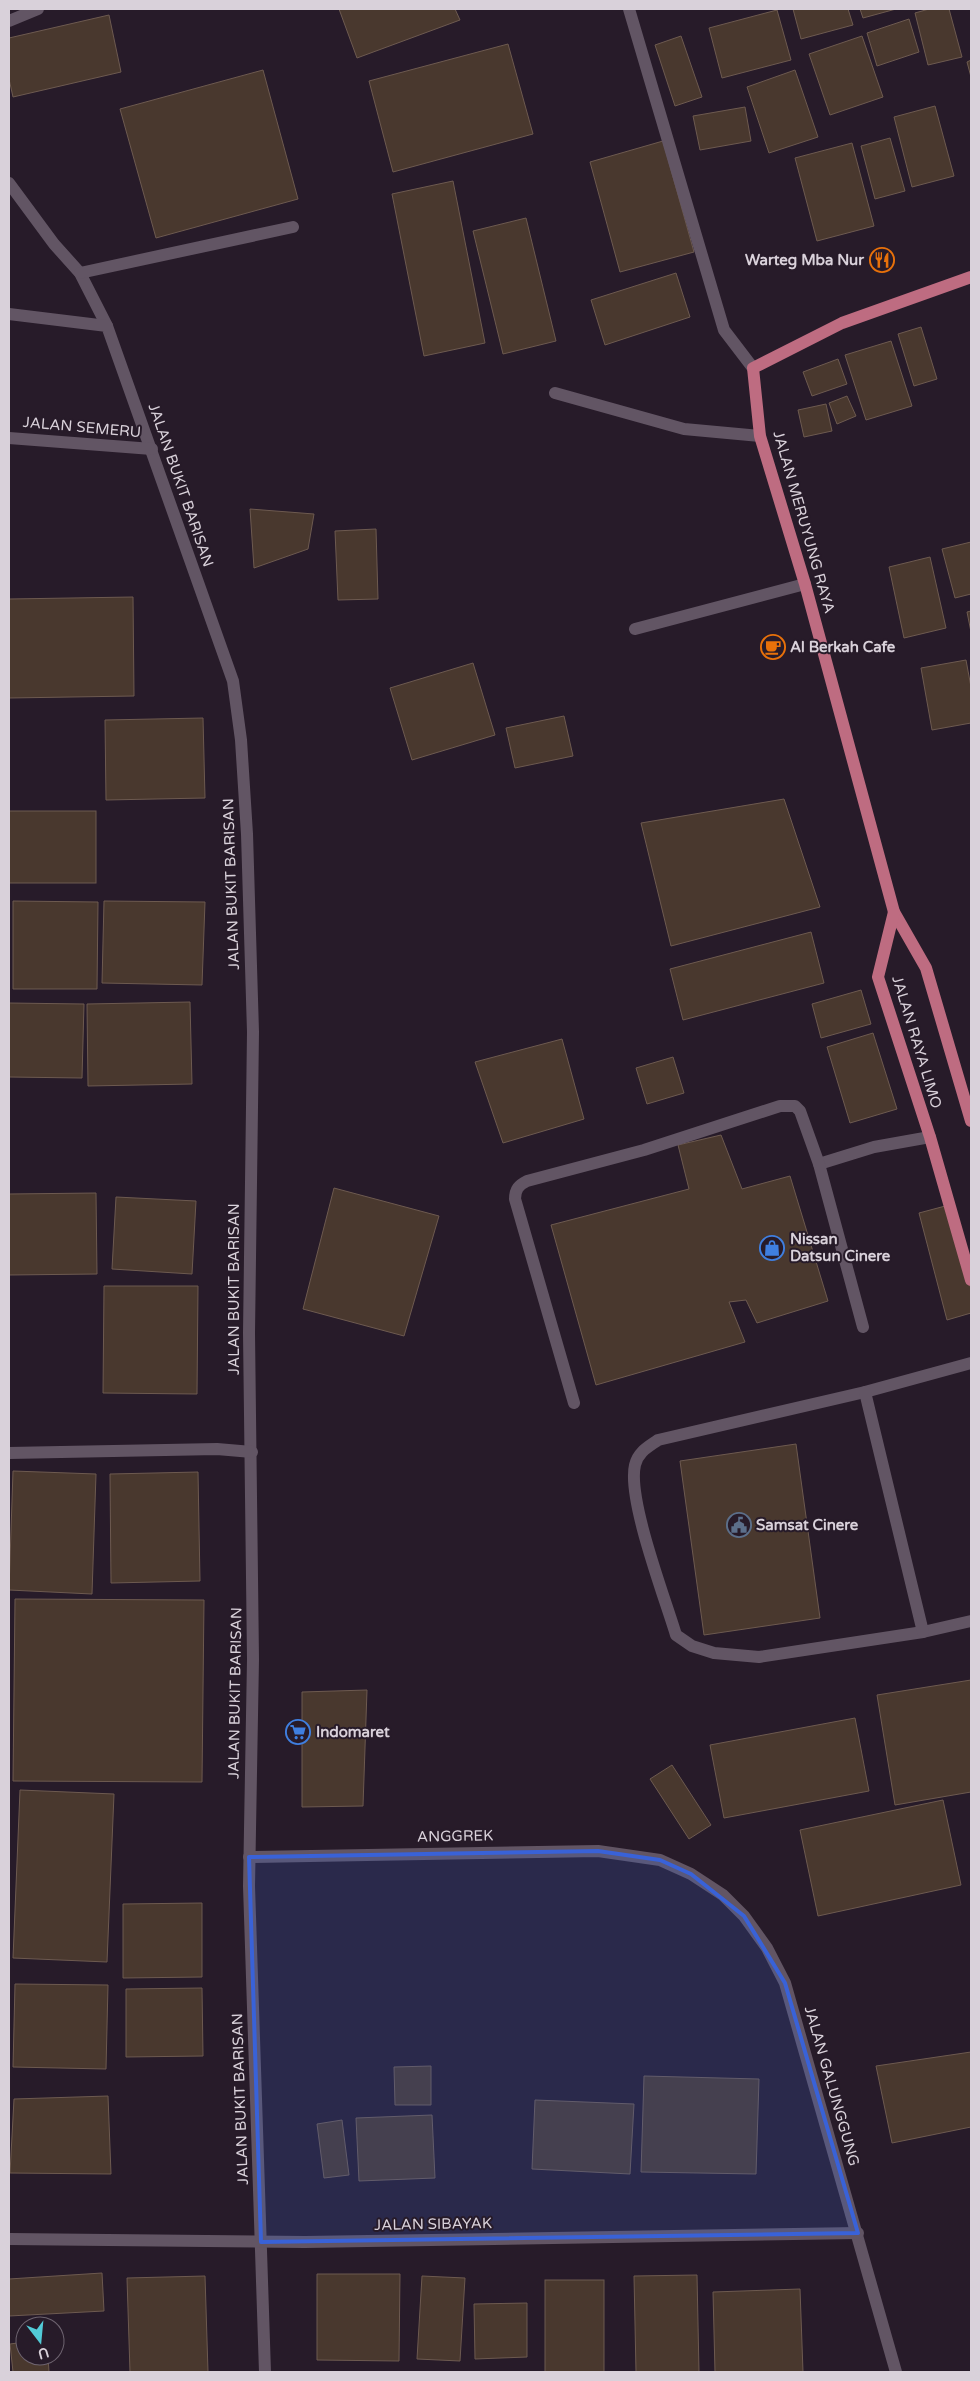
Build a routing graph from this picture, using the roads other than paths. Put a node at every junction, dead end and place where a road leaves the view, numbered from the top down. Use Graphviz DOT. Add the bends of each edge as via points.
graph roads {
  1 [pos="38,9"];
  2 [pos="629,9"];
  3 [pos="9,21"];
  4 [pos="9,183"];
  5 [pos="293,227"];
  6 [pos="80,273"];
  7 [pos="971,277"];
  8 [pos="9,314"];
  9 [pos="107,326"];
  10 [pos="753,368"];
  11 [pos="555,393"];
  12 [pos="760,436"];
  13 [pos="9,438"];
  14 [pos="152,449"];
  15 [pos="805,584"];
  16 [pos="635,629"];
  17 [pos="894,912"];
  18 [pos="971,1121"];
  19 [pos="930,1137"];
  20 [pos="820,1164"];
  21 [pos="971,1280"];
  22 [pos="864,1326"];
  23 [pos="971,1363"];
  24 [pos="865,1392"];
  25 [pos="574,1403"];
  26 [pos="252,1452"];
  27 [pos="9,1453"];
  28 [pos="971,1621"];
  29 [pos="923,1632"];
  30 [pos="249,1857"];
  31 [pos="660,1860"];
  32 [pos="858,2233"];
  33 [pos="9,2239"];
  34 [pos="261,2242"];
  35 [pos="265,2372"];
  36 [pos="896,2372"];
  1 -- 3 [label="street"];
  2 -- 10 [label="street" via="724,330"];
  4 -- 6 [label="street, JALAN BUKIT BARISAN"];
  5 -- 6 [label="street"];
  6 -- 9 [label="street, JALAN BUKIT BARISAN"];
  7 -- 10 [label="main road" via="842,323"];
  8 -- 9 [label="street"];
  9 -- 14 [label="street, JALAN BUKIT BARISAN"];
  10 -- 12 [label="main road, JALAN MERUYUNG RAYA"];
  11 -- 12 [label="street" via="684,429"];
  12 -- 15 [label="main road, JALAN MERUYUNG RAYA"];
  13 -- 14 [label="street, JALAN SEMERU"];
  14 -- 26 [label="street, JALAN BUKIT BARISAN" via="233,681 241,740 253,1032 249,1333"];
  15 -- 16 [label="street"];
  15 -- 17 [label="main road, JALAN MERUYUNG RAYA"];
  17 -- 18 [label="main road, JALAN RAYA LIMO" via="926,968"];
  17 -- 19 [label="main road, JALAN RAYA LIMO" via="878,977"];
  19 -- 20 [label="street" via="874,1147"];
  19 -- 21 [label="main road, JALAN RAYA LIMO"];
  20 -- 22 [label="street"];
  20 -- 25 [label="street" via="800,1111 788,1105 519,1185 515,1199"];
  23 -- 24 [label="street"];
  24 -- 29 [label="street"];
  24 -- 29 [label="street" via="658,1440 643,1450 635,1463 637,1506 676,1635 692,1646 714,1654 759,1657"];
  26 -- 27 [label="street" via="216,1449"];
  26 -- 30 [label="street, JALAN BUKIT BARISAN" via="253,1659"];
  28 -- 29 [label="street"];
  30 -- 31 [label="street, ANGGREK" via="598,1851"];
  30 -- 34 [label="street, JALAN BUKIT BARISAN"];
  31 -- 32 [label="street, JALAN GALUNGGUNG" via="691,1874 723,1895 744,1916 776,1966 785,1983"];
  32 -- 34 [label="street, JALAN SIBAYAK"];
  32 -- 36 [label="street, JALAN GALUNGGUNG"];
  33 -- 34 [label="street, JALAN SIBAYAK"];
  34 -- 35 [label="street, JALAN BUKIT BARISAN"];
}
